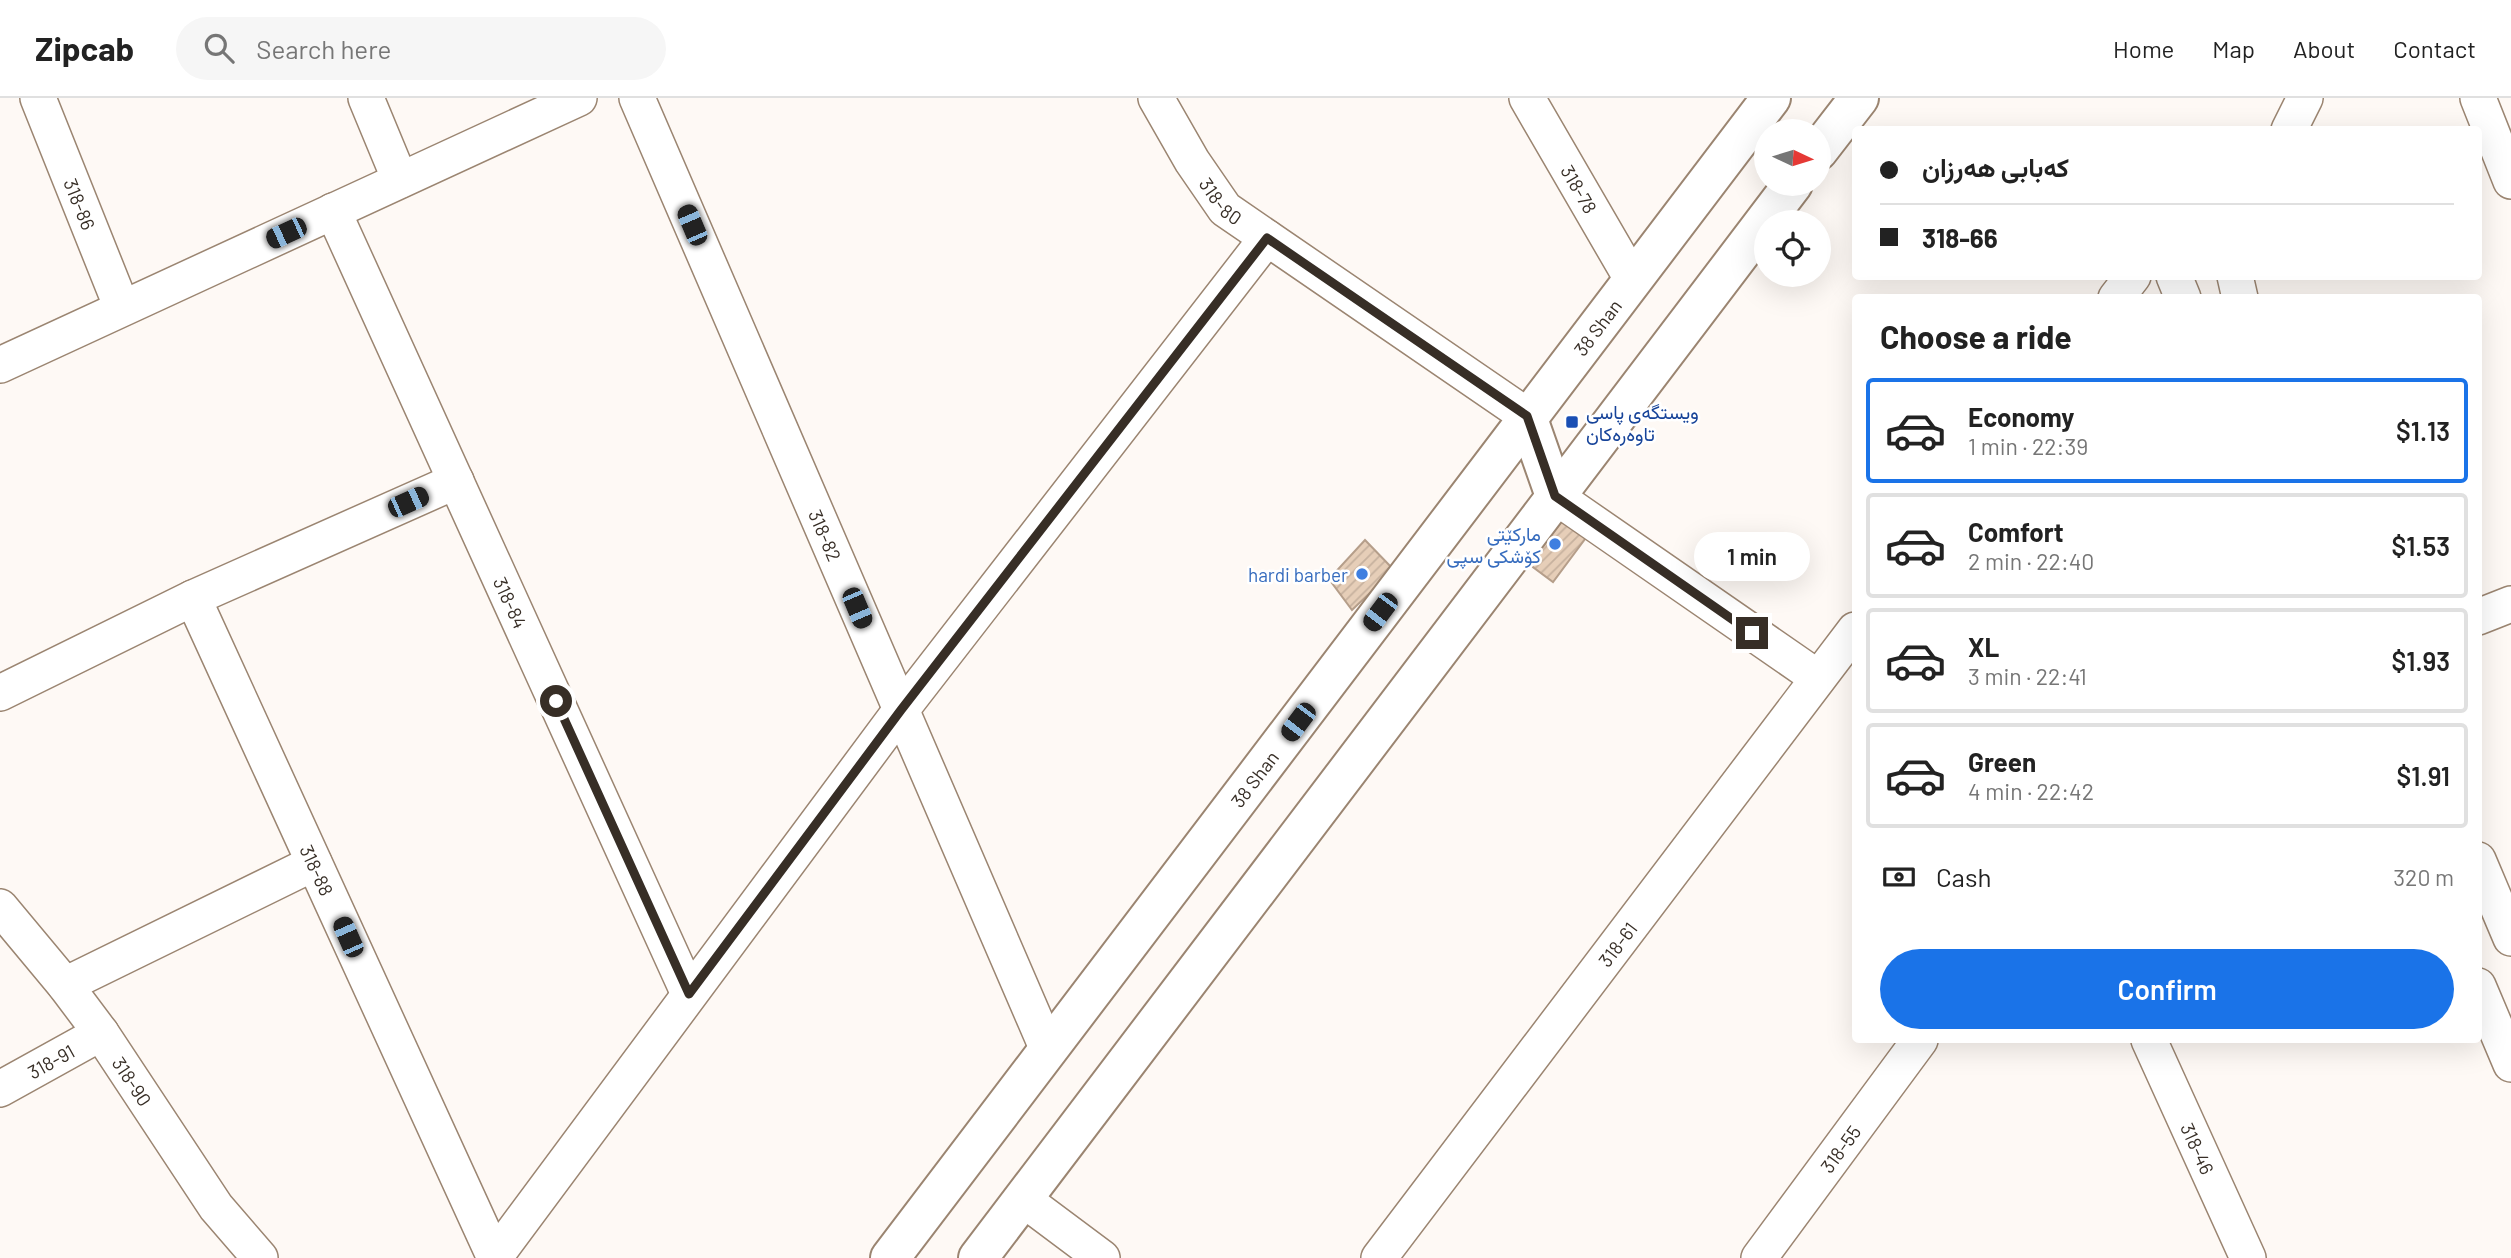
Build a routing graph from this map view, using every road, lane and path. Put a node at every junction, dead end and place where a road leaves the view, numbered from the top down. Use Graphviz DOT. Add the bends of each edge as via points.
graph roads {
  1 [pos="38,98"];
  2 [pos="366,98"];
  3 [pos="579,98"];
  4 [pos="637,98"];
  5 [pos="1156,98"];
  6 [pos="1527,98"];
  7 [pos="1771,98"];
  8 [pos="1859,98"];
  9 [pos="2305,98"];
  10 [pos="2478,98"];
  11 [pos="2291,126"];
  12 [pos="1831,134"];
  13 [pos="400,180"];
  14 [pos="2511,181"];
  15 [pos="1784,196"];
  16 [pos="333,211"];
  17 [pos="1267,238"];
  18 [pos="1632,279"];
  19 [pos="2130,280"];
  20 [pos="2119,294"];
  21 [pos="122,308"];
  22 [pos="0,365"];
  23 [pos="1527,416"];
  24 [pos="456,481"];
  25 [pos="1555,496"];
  26 [pos="193,598"];
  27 [pos="2511,604"];
  28 [pos="2482,615"];
  29 [pos="1852,634"];
  30 [pos="1818,678"];
  31 [pos="0,693"];
  32 [pos="901,710"];
  33 [pos="314,863"];
  34 [pos="2482,869"];
  35 [pos="0,908"];
  36 [pos="2511,938"];
  37 [pos="65,985"];
  38 [pos="689,994"];
  39 [pos="2482,995"];
  40 [pos="101,1033"];
  41 [pos="1918,1043"];
  42 [pos="2150,1043"];
  43 [pos="1048,1050"];
  44 [pos="2511,1064"];
  45 [pos="0,1089"];
  46 [pos="1023,1199"];
  47 [pos="260,1258"];
  48 [pos="494,1258"];
  49 [pos="890,1258"];
  50 [pos="978,1258"];
  51 [pos="1102,1258"];
  52 [pos="1379,1258"];
  53 [pos="1759,1258"];
  54 [pos="2248,1258"];
  1 -- 21 [label="street, 318-86"];
  2 -- 13 [label="street"];
  3 -- 13 [label="street"];
  4 -- 32 [label="street, 318-82"];
  5 -- 17 [label="street, 318-80" via="1225,209"];
  6 -- 18 [label="street, 318-78"];
  7 -- 18 [label="street, 38 Shan"];
  8 -- 12 [label="street"];
  9 -- 11 [label="street"];
  10 -- 14 [label="street"];
  13 -- 16 [label="street"];
  15 -- 25 [label="street"];
  16 -- 21 [label="street"];
  16 -- 24 [label="street, 318-84"];
  17 -- 23 [label="street, 318-80"];
  17 -- 32 [label="street"];
  18 -- 23 [label="street, 38 Shan"];
  19 -- 20 [label="street"];
  21 -- 22 [label="street"];
  23 -- 25 [label="street"];
  23 -- 43 [label="street, 38 Shan"];
  24 -- 26 [label="street"];
  24 -- 38 [label="street, 318-84"];
  25 -- 30 [label="street"];
  25 -- 46 [label="street"];
  26 -- 31 [label="street"];
  26 -- 33 [label="street, 318-88"];
  27 -- 28 [label="street"];
  29 -- 30 [label="street, 318-61"];
  30 -- 52 [label="street, 318-61"];
  32 -- 38 [label="street"];
  32 -- 43 [label="street, 318-82"];
  33 -- 37 [label="street"];
  33 -- 48 [label="street, 318-88"];
  34 -- 36 [label="street"];
  35 -- 37 [label="street, 318-90"];
  37 -- 40 [label="street, 318-90"];
  38 -- 48 [label="street"];
  39 -- 44 [label="street"];
  40 -- 45 [label="street, 318-91"];
  40 -- 47 [label="street, 318-90" via="216,1207"];
  41 -- 53 [label="street, 318-55"];
  42 -- 54 [label="street, 318-46"];
  43 -- 49 [label="street, 38 Shan"];
  46 -- 50 [label="street"];
  46 -- 51 [label="street"];
}
